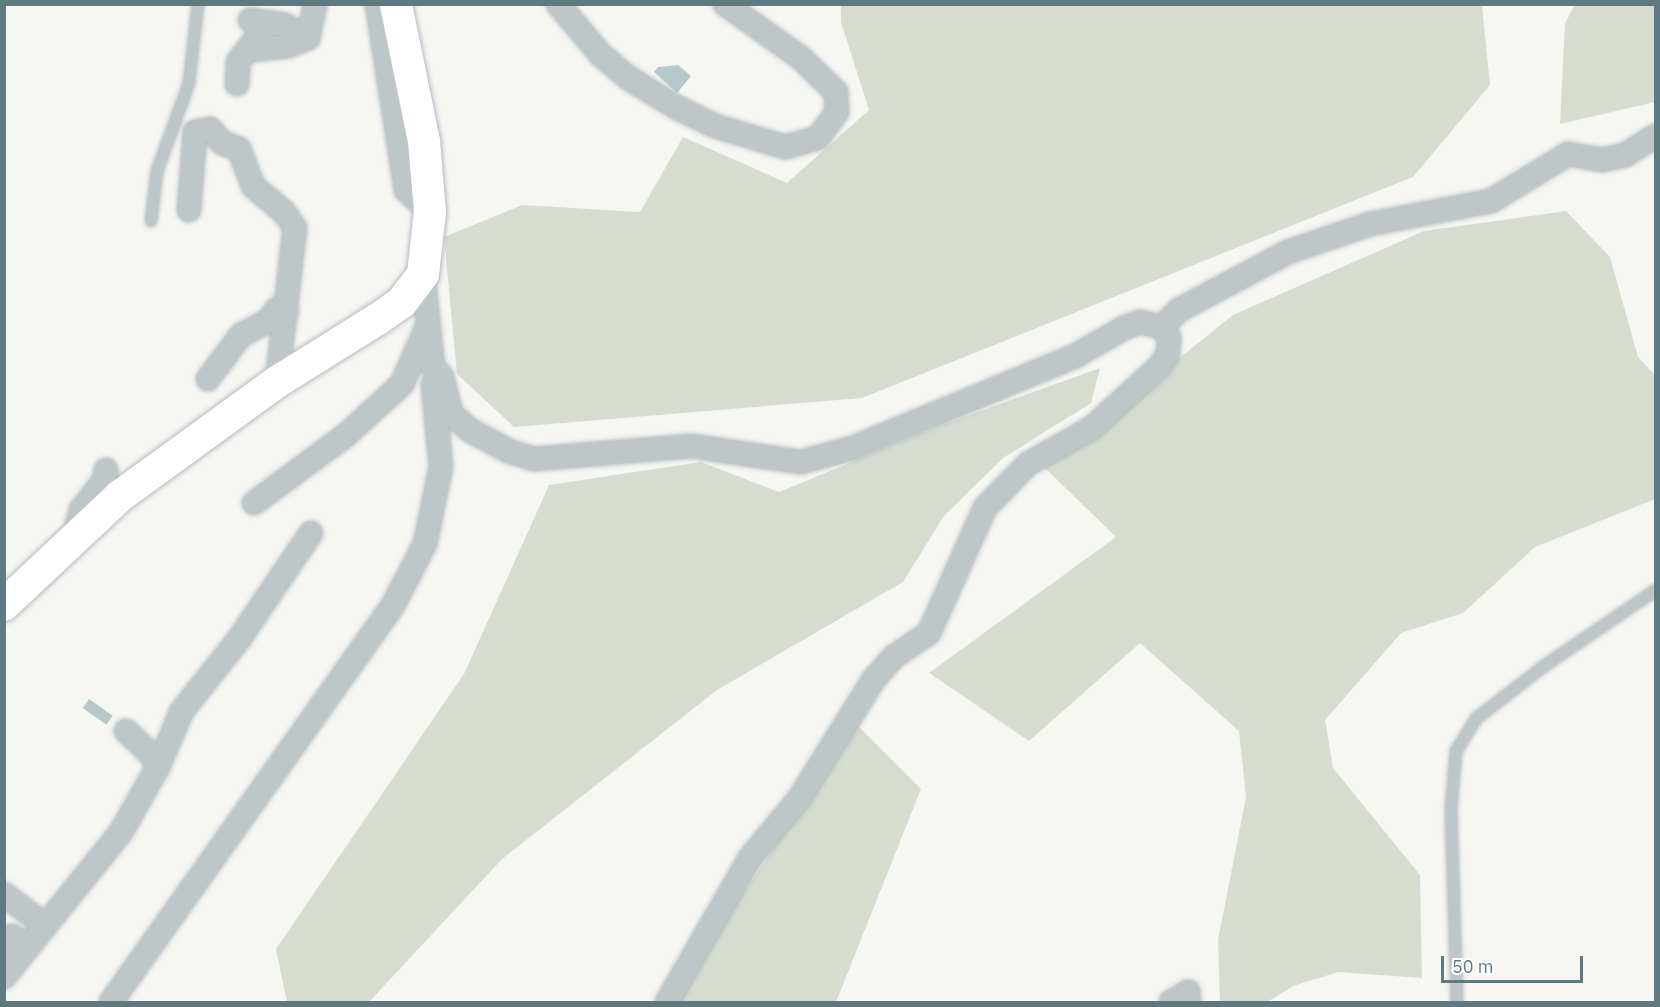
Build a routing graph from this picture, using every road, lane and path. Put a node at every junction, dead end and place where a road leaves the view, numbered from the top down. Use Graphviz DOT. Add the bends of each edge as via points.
graph roads {
  1 [pos="198,4"];
  2 [pos="315,4"];
  3 [pos="377,4"];
  4 [pos="396,4"];
  5 [pos="558,4"];
  6 [pos="725,4"];
  7 [pos="308,38"];
  8 [pos="250,50"];
  9 [pos="237,84"];
  10 [pos="1656,136"];
  11 [pos="189,210"];
  12 [pos="430,212"];
  13 [pos="151,221"];
  14 [pos="423,274"];
  15 [pos="287,312"];
  16 [pos="426,327"];
  17 [pos="1162,327"];
  18 [pos="433,367"];
  19 [pos="208,379"];
  20 [pos="278,382"];
  21 [pos="106,470"];
  22 [pos="254,503"];
  23 [pos="311,533"];
  24 [pos="73,540"];
  25 [pos="1656,590"];
  26 [pos="4,605"];
  27 [pos="126,731"];
  28 [pos="159,767"];
  29 [pos="4,894"];
  30 [pos="44,925"];
  31 [pos="4,945"];
  32 [pos="28,946"];
  33 [pos="4,977"];
  34 [pos="111,1002"];
  35 [pos="667,1002"];
  36 [pos="1171,1002"];
  37 [pos="1189,1002"];
  38 [pos="1457,1002"];
  1 -- 13 [label="lane" via="189,83 157,171"];
  2 -- 7 [label="street"];
  3 -- 12 [label="street" via="406,190"];
  4 -- 12 [label="main road" via="424,141"];
  5 -- 6 [label="street" via="601,55 627,77 676,107 715,126 785,147 818,138 837,112 836,92 801,58"];
  7 -- 8 [label="street" via="288,46"];
  7 -- 8 [label="street" via="284,25 259,21"];
  8 -- 9 [label="street" via="238,62"];
  10 -- 17 [label="street" via="1625,155 1602,160 1568,154 1491,201 1370,224 1288,252 1179,310"];
  11 -- 15 [label="street" via="195,132 210,129 222,143 239,149 253,186 284,212 295,228"];
  12 -- 14 [label="main road"];
  14 -- 16 [label="street"];
  14 -- 20 [label="main road" via="402,302"];
  15 -- 19 [label="street" via="277,309 267,322 241,335"];
  15 -- 20 [label="street"];
  16 -- 18 [label="street"];
  16 -- 22 [label="street" via="402,384 345,436"];
  17 -- 18 [label="street" via="1140,322 1077,355 853,448 801,462 691,446 534,459 511,452 461,424 452,414 442,376"];
  17 -- 35 [label="street" via="1169,338 1168,354 1159,367 1092,428 1028,464 984,508 929,633 895,656 874,679 799,799 750,858"];
  18 -- 34 [label="street" via="432,405 441,467 425,544 393,605"];
  20 -- 24 [label="main road" via="120,496"];
  21 -- 24 [label="street" via="104,481 81,510"];
  23 -- 28 [label="street" via="246,630 182,711"];
  24 -- 26 [label="main road"];
  25 -- 38 [label="lane" via="1544,666 1477,718 1456,751 1451,810"];
  27 -- 28 [label="street"];
  28 -- 30 [label="street" via="121,832"];
  29 -- 30 [label="street"];
  30 -- 32 [label="street"];
  31 -- 32 [label="street" via="12,936"];
  32 -- 33 [label="street"];
  36 -- 37 [label="street" via="1188,992"];
}
